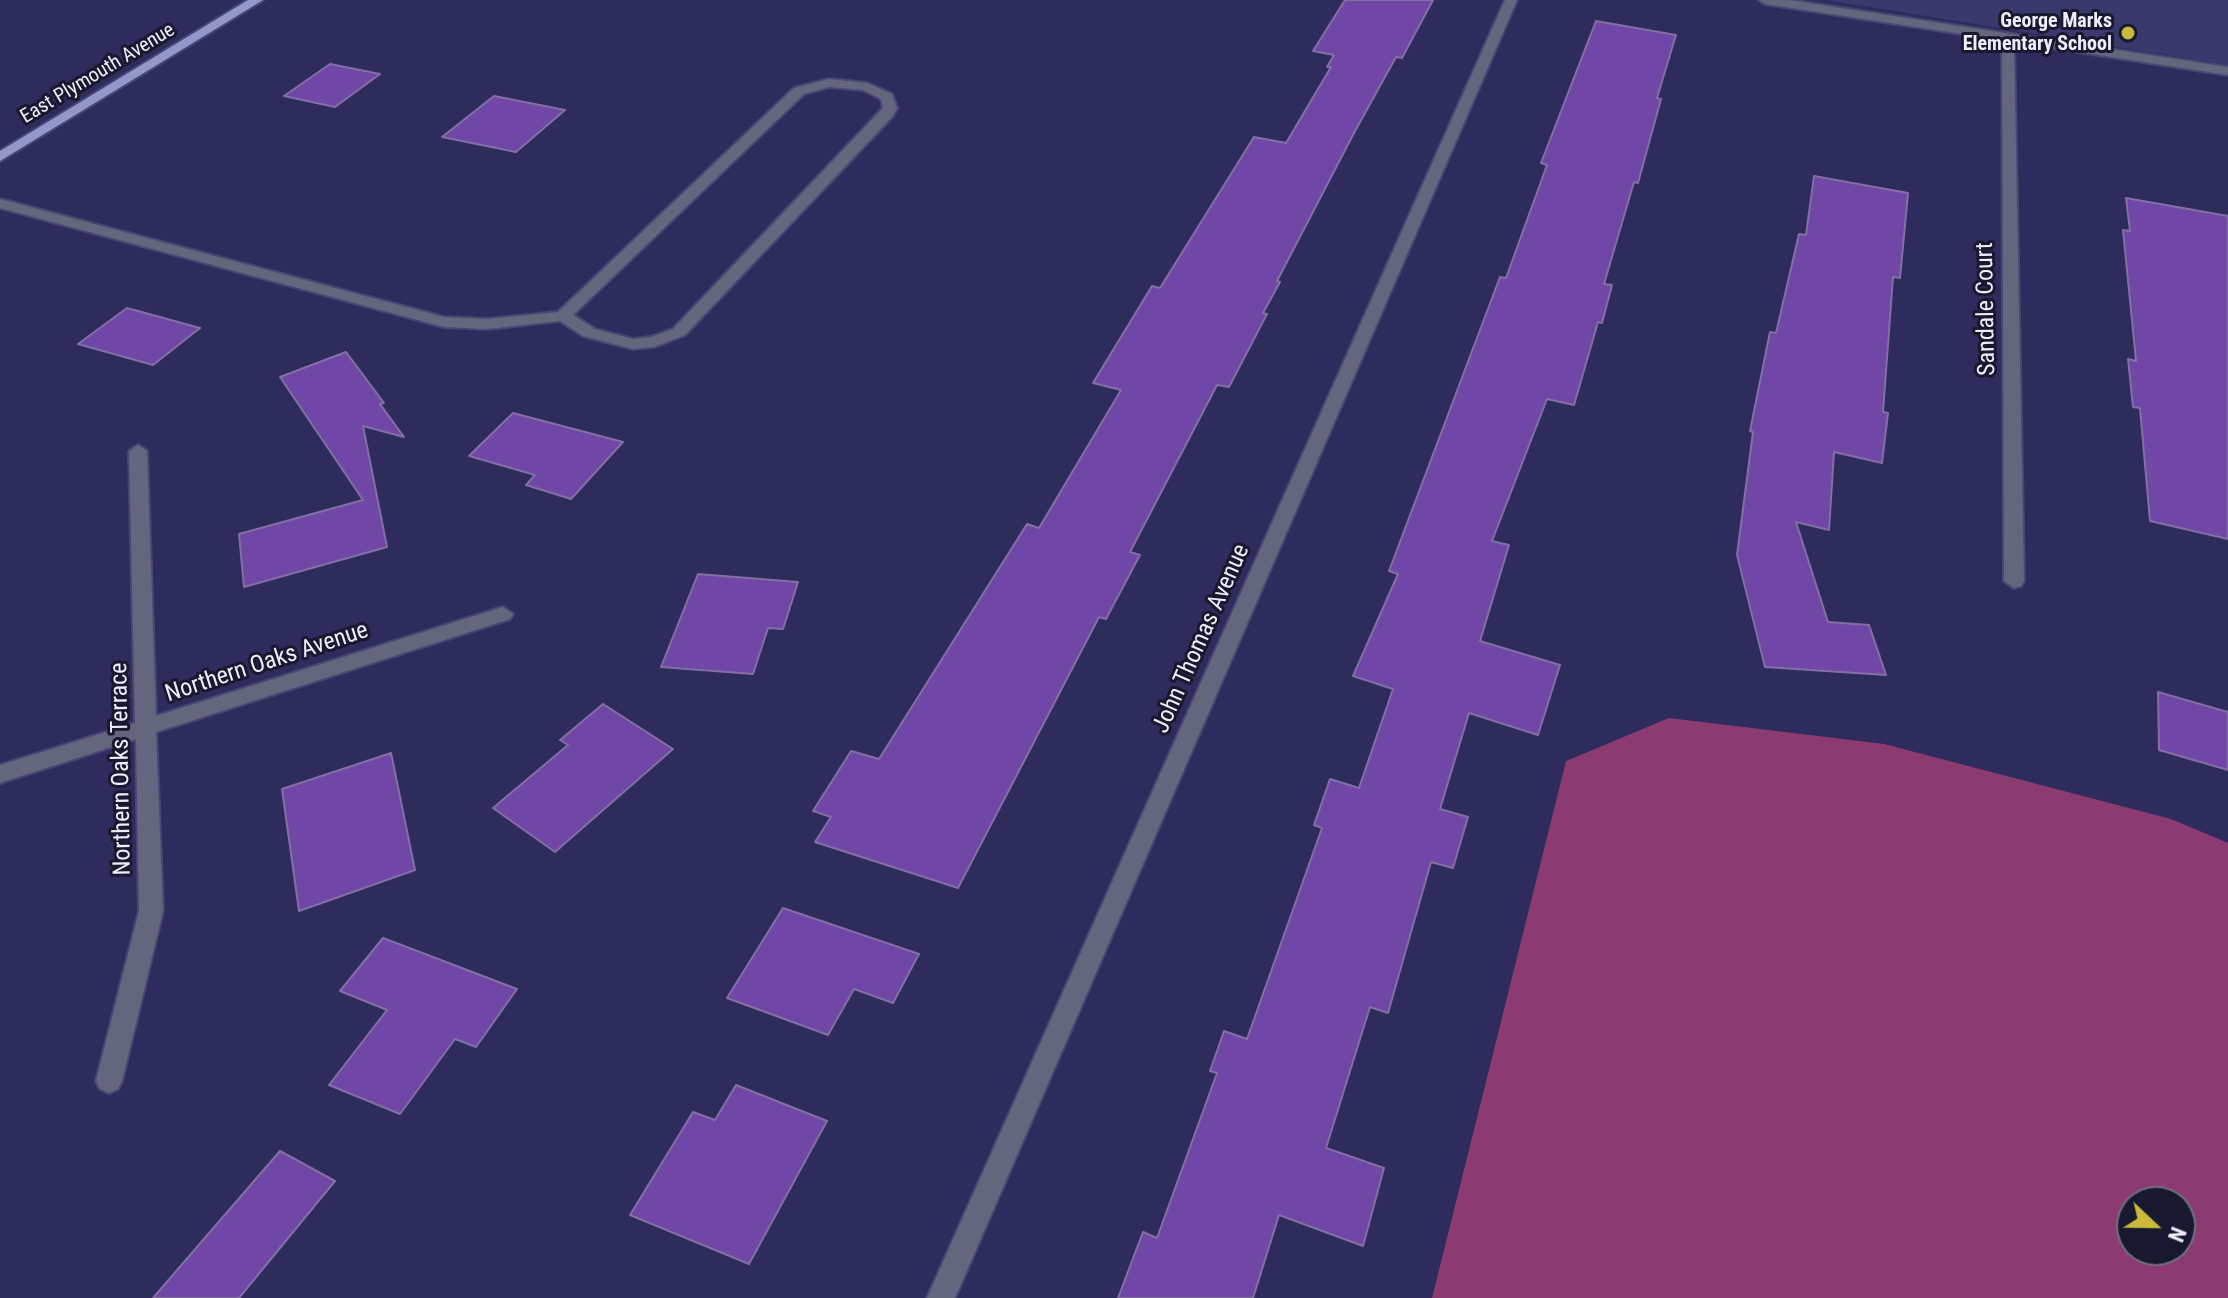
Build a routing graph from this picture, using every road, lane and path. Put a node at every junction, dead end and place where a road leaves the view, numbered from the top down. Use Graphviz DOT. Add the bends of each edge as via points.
graph roads {
  1 [pos="257,0"];
  2 [pos="1511,0"];
  3 [pos="1765,0"];
  4 [pos="2008,37"];
  5 [pos="2228,71"];
  6 [pos="0,157"];
  7 [pos="0,203"];
  8 [pos="563,316"];
  9 [pos="138,451"];
  10 [pos="2014,581"];
  11 [pos="503,614"];
  12 [pos="148,728"];
  13 [pos="0,774"];
  14 [pos="109,1081"];
  15 [pos="941,1298"];
  1 -- 6 [label="main road, East Plymouth Avenue"];
  2 -- 15 [label="street, John Thomas Avenue"];
  3 -- 4 [label="street"];
  4 -- 5 [label="street"];
  4 -- 10 [label="street, Sandale Court"];
  7 -- 8 [label="street" via="444,322 487,324"];
  8 -- 8 [label="street" via="799,91 848,83 887,97 886,116 679,332 633,344 589,333"];
  9 -- 12 [label="street, Northern Oaks Terrace"];
  11 -- 12 [label="street, Northern Oaks Avenue"];
  12 -- 13 [label="street, Northern Oaks Avenue"];
  12 -- 14 [label="street, Northern Oaks Terrace" via="151,911"];
}
